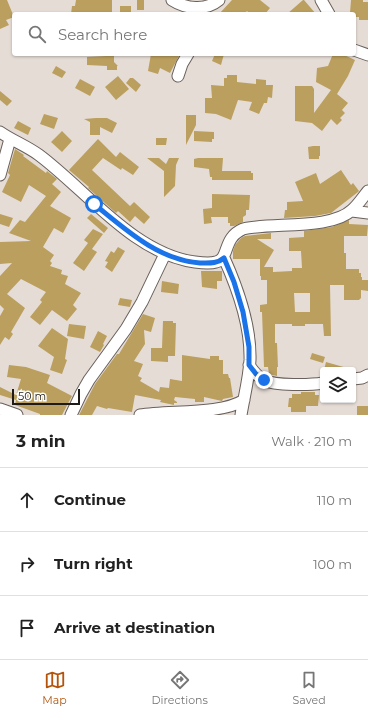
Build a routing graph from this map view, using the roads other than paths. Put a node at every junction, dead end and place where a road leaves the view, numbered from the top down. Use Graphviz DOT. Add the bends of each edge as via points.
graph roads {
  1 [pos="172,0"];
  2 [pos="321,0"];
  3 [pos="219,1"];
  4 [pos="212,12"];
  5 [pos="328,12"];
  6 [pos="356,51"];
  7 [pos="368,55"];
  8 [pos="187,56"];
  9 [pos="178,76"];
  10 [pos="0,132"];
  11 [pos="10,139"];
  12 [pos="0,176"];
  13 [pos="368,191"];
  14 [pos="352,211"];
  15 [pos="368,213"];
  16 [pos="165,254"];
  17 [pos="224,258"];
  18 [pos="249,365"];
  19 [pos="368,375"];
  20 [pos="356,379"];
  21 [pos="320,383"];
  22 [pos="244,400"];
  23 [pos="0,409"];
  24 [pos="17,415"];
  25 [pos="71,415"];
  26 [pos="140,415"];
  27 [pos="241,415"];
  1 -- 3 [label="street" via="179,4 202,8"];
  2 -- 5 [label="street"];
  3 -- 4 [label="street"];
  6 -- 7 [label="street"];
  8 -- 9 [label="street"];
  10 -- 11 [label="street"];
  11 -- 12 [label="street"];
  11 -- 16 [label="street" via="39,156 124,228"];
  13 -- 14 [label="street"];
  14 -- 15 [label="street"];
  14 -- 17 [label="street" via="330,222 243,229 231,237"];
  16 -- 17 [label="street" via="204,263 218,262"];
  16 -- 25 [label="street" via="142,302 89,380"];
  17 -- 18 [label="street" via="243,312 249,347"];
  18 -- 21 [label="street" via="256,374 274,384"];
  18 -- 22 [label="street"];
  19 -- 20 [label="street"];
  22 -- 26 [label="street" via="215,411"];
  22 -- 27 [label="street"];
  23 -- 24 [label="street"];
}
